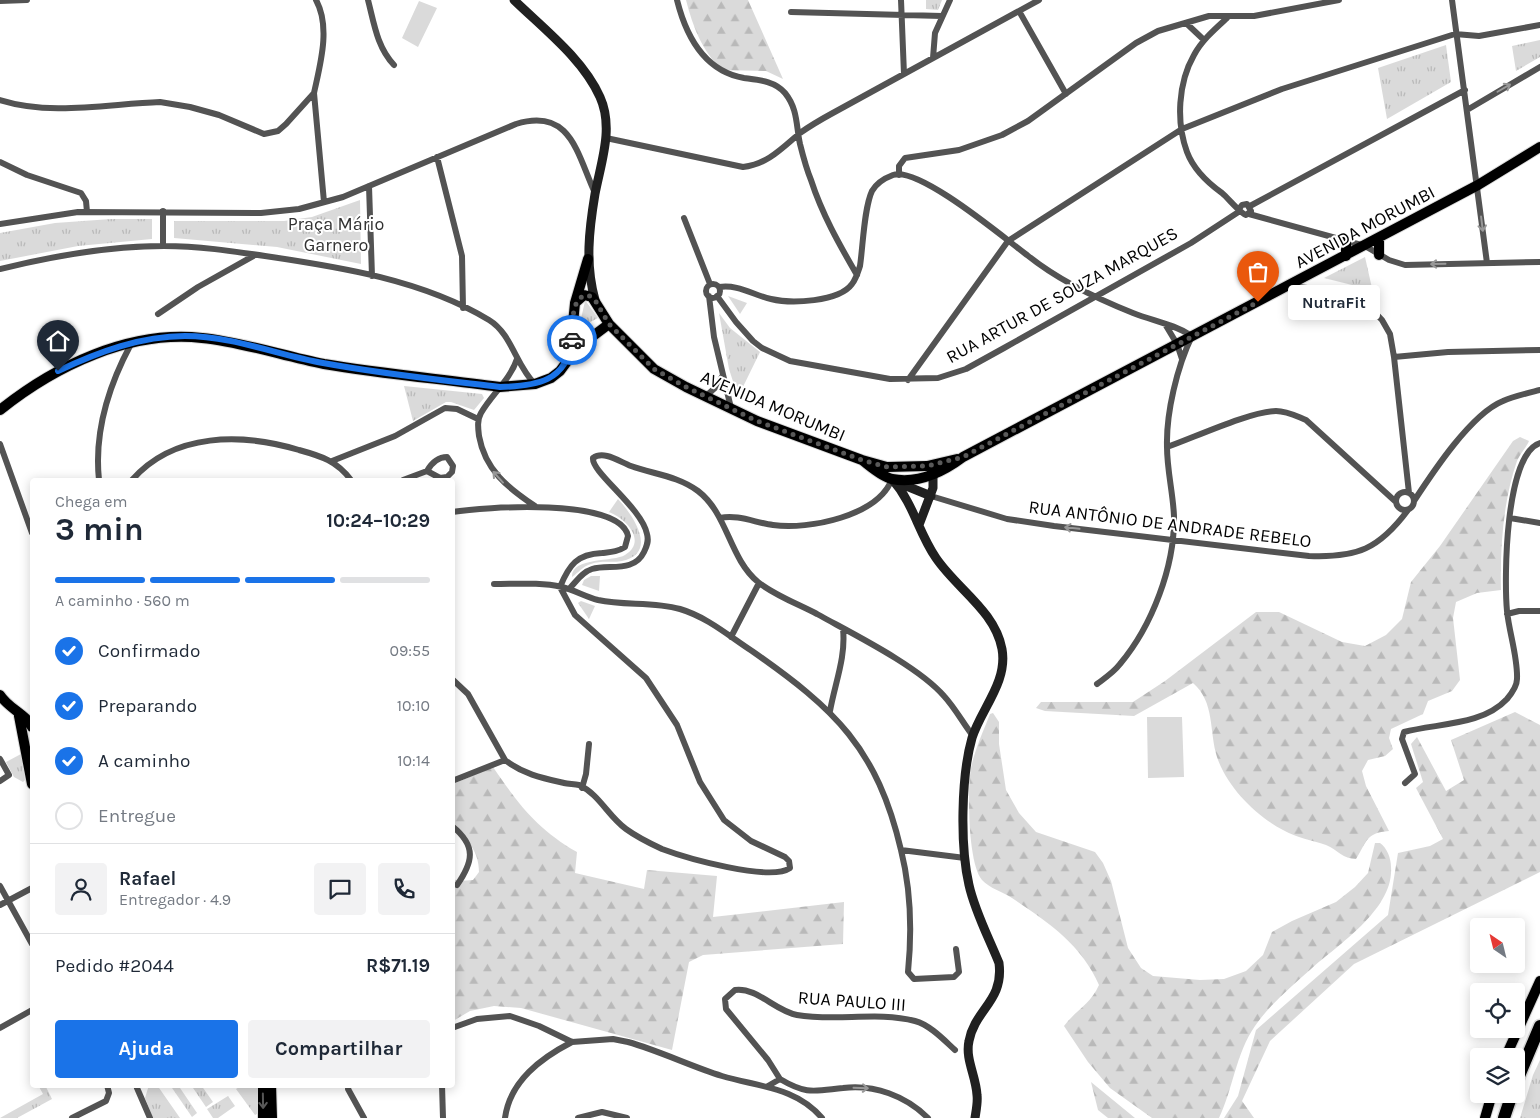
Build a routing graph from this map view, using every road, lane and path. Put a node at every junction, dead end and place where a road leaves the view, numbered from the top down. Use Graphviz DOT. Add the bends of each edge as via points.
graph roads {
  1 [pos="9,0"];
  2 [pos="26,0"];
  3 [pos="316,0"];
  4 [pos="368,0"];
  5 [pos="514,0"];
  6 [pos="677,0"];
  7 [pos="901,0"];
  8 [pos="950,0"];
  9 [pos="1039,0"];
  10 [pos="1339,0"];
  11 [pos="1452,0"];
  12 [pos="0,1"];
  13 [pos="1019,11"];
  14 [pos="790,12"];
  15 [pos="901,14"];
  16 [pos="942,16"];
  17 [pos="1227,18"];
  18 [pos="1186,23"];
  19 [pos="1540,25"];
  20 [pos="1455,34"];
  21 [pos="1204,40"];
  22 [pos="933,58"];
  23 [pos="394,65"];
  24 [pos="1540,67"];
  25 [pos="904,74"];
  26 [pos="1465,90"];
  27 [pos="314,93"];
  28 [pos="1066,94"];
  29 [pos="0,100"];
  30 [pos="1467,110"];
  31 [pos="1182,128"];
  32 [pos="799,134"];
  33 [pos="606,138"];
  34 [pos="1540,147"];
  35 [pos="437,157"];
  36 [pos="0,162"];
  37 [pos="898,175"];
  38 [pos="1478,185"];
  39 [pos="369,186"];
  40 [pos="596,194"];
  41 [pos="324,202"];
  42 [pos="1248,210"];
  43 [pos="163,211"];
  44 [pos="86,212"];
  45 [pos="684,218"];
  46 [pos="0,224"];
  47 [pos="1379,239"];
  48 [pos="1008,241"];
  49 [pos="1346,241"];
  50 [pos="164,246"];
  51 [pos="1365,246"];
  52 [pos="256,255"];
  53 [pos="1379,255"];
  54 [pos="1346,256"];
  55 [pos="588,259"];
  56 [pos="1540,262"];
  57 [pos="1487,263"];
  58 [pos="0,269"];
  59 [pos="857,275"];
  60 [pos="372,276"];
  61 [pos="710,284"];
  62 [pos="1289,286"];
  63 [pos="719,287"];
  64 [pos="709,296"];
  65 [pos="717,296"];
  66 [pos="1094,297"];
  67 [pos="595,300"];
  68 [pos="576,303"];
  69 [pos="463,308"];
  70 [pos="158,314"];
  71 [pos="1164,323"];
  72 [pos="609,324"];
  73 [pos="573,334"];
  74 [pos="1192,336"];
  75 [pos="584,341"];
  76 [pos="131,344"];
  77 [pos="1178,344"];
  78 [pos="1540,350"];
  79 [pos="570,354"];
  80 [pos="1394,357"];
  81 [pos="517,359"];
  82 [pos="1183,360"];
  83 [pos="723,376"];
  84 [pos="908,380"];
  85 [pos="535,384"];
  86 [pos="500,387"];
  87 [pos="1540,390"];
  88 [pos="706,396"];
  89 [pos="731,408"];
  90 [pos="0,410"];
  91 [pos="478,419"];
  92 [pos="1540,443"];
  93 [pos="0,444"];
  94 [pos="1167,447"];
  95 [pos="862,460"];
  96 [pos="332,461"];
  97 [pos="931,469"];
  98 [pos="427,472"];
  99 [pos="99,478"];
  100 [pos="134,478"];
  101 [pos="348,478"];
  102 [pos="409,478"];
  103 [pos="892,479"];
  104 [pos="1410,495"];
  105 [pos="931,496"];
  106 [pos="1397,499"];
  107 [pos="536,507"];
  108 [pos="1400,508"];
  109 [pos="1408,510"];
  110 [pos="455,512"];
  111 [pos="720,518"];
  112 [pos="1510,518"];
  113 [pos="1399,522"];
  114 [pos="1540,523"];
  115 [pos="919,525"];
  116 [pos="30,527"];
  117 [pos="1172,539"];
  118 [pos="759,583"];
  119 [pos="494,584"];
  120 [pos="560,586"];
  121 [pos="569,589"];
  122 [pos="1540,611"];
  123 [pos="1508,614"];
  124 [pos="843,629"];
  125 [pos="731,637"];
  126 [pos="455,682"];
  127 [pos="1097,684"];
  128 [pos="0,697"];
  129 [pos="830,711"];
  130 [pos="19,716"];
  131 [pos="30,724"];
  132 [pos="973,736"];
  133 [pos="589,744"];
  134 [pos="0,759"];
  135 [pos="504,760"];
  136 [pos="30,774"];
  137 [pos="455,780"];
  138 [pos="0,781"];
  139 [pos="1405,783"];
  140 [pos="582,788"];
  141 [pos="455,829"];
  142 [pos="901,850"];
  143 [pos="965,858"];
  144 [pos="457,885"];
  145 [pos="0,886"];
  146 [pos="30,889"];
  147 [pos="8,901"];
  148 [pos="0,905"];
  149 [pos="30,940"];
  150 [pos="956,949"];
  151 [pos="1540,981"];
  152 [pos="30,1011"];
  153 [pos="1540,1026"];
  154 [pos="455,1027"];
  155 [pos="0,1028"];
  156 [pos="572,1042"];
  157 [pos="1510,1048"];
  158 [pos="955,1050"];
  159 [pos="1525,1062"];
  160 [pos="780,1079"];
  161 [pos="768,1086"];
  162 [pos="108,1088"];
  163 [pos="136,1088"];
  164 [pos="263,1088"];
  165 [pos="271,1088"];
  166 [pos="348,1088"];
  167 [pos="442,1088"];
  168 [pos="813,1092"];
  169 [pos="1489,1103"];
  170 [pos="1509,1103"];
  171 [pos="812,1105"];
  172 [pos="72,1118"];
  173 [pos="150,1118"];
  174 [pos="264,1118"];
  175 [pos="272,1118"];
  176 [pos="364,1118"];
  177 [pos="443,1118"];
  178 [pos="505,1118"];
  179 [pos="578,1118"];
  180 [pos="627,1118"];
  181 [pos="822,1118"];
  182 [pos="928,1118"];
  183 [pos="975,1118"];
  184 [pos="1485,1118"];
  185 [pos="1504,1118"];
  1 -- 2 [label="street"];
  1 -- 12 [label="street"];
  3 -- 27 [label="street" via="322,15 322,42"];
  4 -- 23 [label="street" via="377,35"];
  5 -- 33 [label="street, AVENIDA MORUMBI" via="588,76 606,116"];
  6 -- 32 [label="street" via="698,51 719,70 778,87 794,107"];
  7 -- 15 [label="street"];
  8 -- 16 [label="street"];
  9 -- 13 [label="street"];
  10 -- 17 [label="street"];
  11 -- 20 [label="street"];
  13 -- 22 [label="street"];
  13 -- 28 [label="street"];
  14 -- 15 [label="street"];
  15 -- 16 [label="street"];
  15 -- 25 [label="street"];
  16 -- 22 [label="street" via="935,33"];
  17 -- 18 [label="street" via="1209,16"];
  17 -- 21 [label="street"];
  18 -- 21 [label="street"];
  18 -- 28 [label="street" via="1158,31 1136,43"];
  19 -- 20 [label="street" via="1479,36"];
  20 -- 26 [label="street"];
  20 -- 31 [label="street" via="1282,89"];
  21 -- 31 [label="street" via="1184,76 1180,104"];
  22 -- 25 [label="street"];
  30 -- 24 [label="street, one-way"];
  25 -- 32 [label="street"];
  26 -- 30 [label="street"];
  26 -- 42 [label="street, RUA ARTUR DE SOUZA MARQUES"];
  27 -- 29 [label="street" via="278,131 264,134 220,114 177,104 160,102 53,108 19,106"];
  27 -- 41 [label="street"];
  28 -- 37 [label="street" via="1002,135 959,150 905,158 901,161"];
  30 -- 38 [label="street"];
  31 -- 42 [label="street" via="1187,153 1200,172 1213,187"];
  31 -- 48 [label="street"];
  32 -- 33 [label="street" via="768,160 743,167"];
  32 -- 59 [label="street" via="810,180 826,218"];
  33 -- 40 [label="street, AVENIDA MORUMBI"];
  34 -- 38 [label="main road, AVENIDA MORUMBI"];
  35 -- 39 [label="street"];
  35 -- 40 [label="street" via="516,124 530,120 550,121 571,138"];
  35 -- 69 [label="street" via="462,256"];
  36 -- 44 [label="street" via="80,193 86,201"];
  37 -- 48 [label="street" via="938,190 970,210"];
  37 -- 59 [label="street" via="885,179 872,192"];
  38 -- 47 [label="main road, AVENIDA MORUMBI"];
  38 -- 57 [label="street, one-way"];
  39 -- 41 [label="street"];
  39 -- 60 [label="street"];
  40 -- 55 [label="street, AVENIDA MORUMBI"];
  41 -- 43 [label="street" via="281,212"];
  42 -- 49 [label="street"];
  42 -- 66 [label="street, RUA ARTUR DE SOUZA MARQUES"];
  43 -- 44 [label="street"];
  43 -- 50 [label="street"];
  44 -- 46 [label="street"];
  45 -- 61 [label="street"];
  47 -- 51 [label="main road, AVENIDA MORUMBI"];
  47 -- 53 [label="main road"];
  48 -- 66 [label="street" via="1046,270"];
  48 -- 84 [label="street"];
  49 -- 51 [label="street"];
  49 -- 54 [label="main road"];
  50 -- 52 [label="street"];
  50 -- 58 [label="street" via="80,254"];
  51 -- 53 [label="street"];
  51 -- 54 [label="main road, AVENIDA MORUMBI"];
  52 -- 60 [label="street"];
  52 -- 70 [label="street" via="198,287"];
  57 -- 53 [label="street, one-way" via="1405,265"];
  54 -- 62 [label="main road, AVENIDA MORUMBI"];
  55 -- 67 [label="street, AVENIDA MORUMBI"];
  55 -- 68 [label="main road"];
  56 -- 57 [label="street"];
  59 -- 63 [label="street" via="847,289 803,302 779,301 736,287"];
  60 -- 69 [label="street" via="435,295"];
  61 -- 63 [label="street"];
  61 -- 64 [label="street" via="706,291"];
  62 -- 74 [label="main road, AVENIDA MORUMBI"];
  62 -- 80 [label="street" via="1342,292 1362,299 1390,334"];
  63 -- 65 [label="street"];
  64 -- 65 [label="street"];
  64 -- 83 [label="street"];
  65 -- 84 [label="street, RUA ARTUR DE SOUZA MARQUES" via="753,340 762,348 790,361"];
  66 -- 71 [label="street"];
  66 -- 84 [label="street, RUA ARTUR DE SOUZA MARQUES" via="966,369 938,378"];
  67 -- 68 [label="main road" via="584,295"];
  67 -- 72 [label="main road, AVENIDA MORUMBI"];
  68 -- 73 [label="main road"];
  69 -- 81 [label="street" via="496,326"];
  71 -- 74 [label="street"];
  71 -- 77 [label="street"];
  72 -- 75 [label="main road"];
  72 -- 88 [label="main road, AVENIDA MORUMBI" via="654,369"];
  73 -- 75 [label="main road"];
  73 -- 79 [label="main road"];
  74 -- 77 [label="main road, AVENIDA MORUMBI"];
  74 -- 82 [label="street"];
  75 -- 79 [label="main road"];
  76 -- 86 [label="main road" via="156,338 203,338 358,369"];
  76 -- 90 [label="main road" via="99,353 58,371"];
  76 -- 99 [label="street" via="111,389 102,423 98,442"];
  77 -- 82 [label="street"];
  77 -- 97 [label="main road, AVENIDA MORUMBI" via="963,457"];
  78 -- 80 [label="street"];
  79 -- 85 [label="main road" via="566,364 551,378"];
  80 -- 104 [label="street"];
  81 -- 85 [label="street"];
  81 -- 86 [label="street"];
  82 -- 94 [label="street" via="1168,419"];
  83 -- 88 [label="street"];
  83 -- 89 [label="street"];
  85 -- 86 [label="main road"];
  86 -- 91 [label="street"];
  87 -- 104 [label="street" via="1502,401 1479,416 1420,493"];
  88 -- 89 [label="main road, AVENIDA MORUMBI"];
  89 -- 95 [label="main road, AVENIDA MORUMBI"];
  91 -- 96 [label="street" via="458,409 445,408 395,436"];
  107 -- 91 [label="street, one-way" via="512,490 488,464 480,440"];
  92 -- 112 [label="street" via="1530,448 1522,460"];
  93 -- 116 [label="street"];
  94 -- 106 [label="street" via="1258,414 1291,413 1306,420"];
  94 -- 117 [label="street" via="1174,515"];
  95 -- 97 [label="main road, AVENIDA MORUMBI" via="898,468"];
  95 -- 103 [label="main road, AVENIDA MORUMBI"];
  96 -- 100 [label="street" via="274,443 214,440 165,454"];
  96 -- 101 [label="street"];
  97 -- 103 [label="main road" via="900,472"];
  97 -- 105 [label="street"];
  98 -- 102 [label="street"];
  103 -- 105 [label="street"];
  103 -- 111 [label="street" via="882,495 830,522 794,527 731,516"];
  103 -- 115 [label="street" via="908,498"];
  104 -- 106 [label="street"];
  104 -- 109 [label="street, RUA ANTÔNIO DE ANDRADE REBELO"];
  105 -- 115 [label="street"];
  117 -- 105 [label="street, RUA ANTÔNIO DE ANDRADE REBELO, one-way" via="1007,519"];
  106 -- 108 [label="street"];
  107 -- 110 [label="street" via="490,507"];
  107 -- 120 [label="street" via="606,517 627,532 625,547 576,561 567,568"];
  108 -- 109 [label="street"];
  108 -- 113 [label="street"];
  109 -- 113 [label="street, RUA ANTÔNIO DE ANDRADE REBELO"];
  111 -- 118 [label="street" via="738,555"];
  111 -- 121 [label="street" via="707,500 688,485 597,455 592,462 642,520 648,543 642,556 634,563 592,570"];
  112 -- 114 [label="street"];
  112 -- 123 [label="street" via="1505,566"];
  113 -- 117 [label="street, RUA ANTÔNIO DE ANDRADE REBELO" via="1392,531 1361,551 1337,557"];
  115 -- 132 [label="street" via="929,549 992,624 1002,649 1001,674"];
  117 -- 127 [label="street" via="1165,573 1148,620 1119,665"];
  118 -- 124 [label="street"];
  118 -- 125 [label="street"];
  119 -- 120 [label="street"];
  120 -- 121 [label="street"];
  120 -- 140 [label="street" via="575,615 637,668 652,686 677,725 700,782 724,820 751,841 785,857 790,868 781,873 748,870 662,849 624,828 598,799"];
  121 -- 125 [label="street" via="598,600 680,609"];
  122 -- 123 [label="street"];
  123 -- 139 [label="street" via="1517,678 1512,692 1502,704 1476,717 1404,732 1402,739 1415,774"];
  124 -- 129 [label="street" via="844,655"];
  124 -- 132 [label="street" via="930,682"];
  125 -- 129 [label="street"];
  126 -- 135 [label="street" via="468,694"];
  128 -- 130 [label="main road"];
  129 -- 142 [label="street" via="867,758 886,802"];
  130 -- 131 [label="main road"];
  130 -- 136 [label="main road"];
  132 -- 143 [label="street" via="964,799"];
  133 -- 140 [label="street"];
  134 -- 138 [label="street" via="8,776"];
  135 -- 137 [label="street"];
  135 -- 140 [label="street" via="536,777"];
  141 -- 144 [label="street" via="466,840 471,852 469,865"];
  142 -- 143 [label="street"];
  142 -- 150 [label="street" via="908,888 908,972 914,979 954,977 959,972"];
  143 -- 183 [label="street" via="974,901 1000,963 1001,977 999,986 972,1028 968,1043 978,1095"];
  145 -- 147 [label="street"];
  146 -- 147 [label="street"];
  147 -- 148 [label="street"];
  147 -- 149 [label="street"];
  151 -- 157 [label="main road"];
  152 -- 155 [label="street"];
  153 -- 159 [label="highway"];
  154 -- 156 [label="street" via="477,1019 510,1016"];
  156 -- 161 [label="street" via="613,1039 628,1042 722,1076"];
  156 -- 178 [label="street" via="554,1051 519,1082 508,1102"];
  158 -- 160 [label="street, RUA PAULO III" via="917,1021 802,1016 775,1007 748,990 735,990 725,999 726,1008"];
  160 -- 161 [label="street"];
  160 -- 168 [label="street"];
  161 -- 171 [label="street"];
  162 -- 172 [label="street" via="104,1102"];
  163 -- 173 [label="street"];
  164 -- 174 [label="main road, one-way"];
  165 -- 175 [label="main road"];
  166 -- 176 [label="street"];
  167 -- 177 [label="street"];
  168 -- 171 [label="street"];
  168 -- 182 [label="street, one-way" via="844,1087 870,1088 899,1097"];
  169 -- 184 [label="main road"];
  170 -- 185 [label="highway"];
  171 -- 181 [label="street"];
  179 -- 180 [label="street" via="602,1112"];
}
